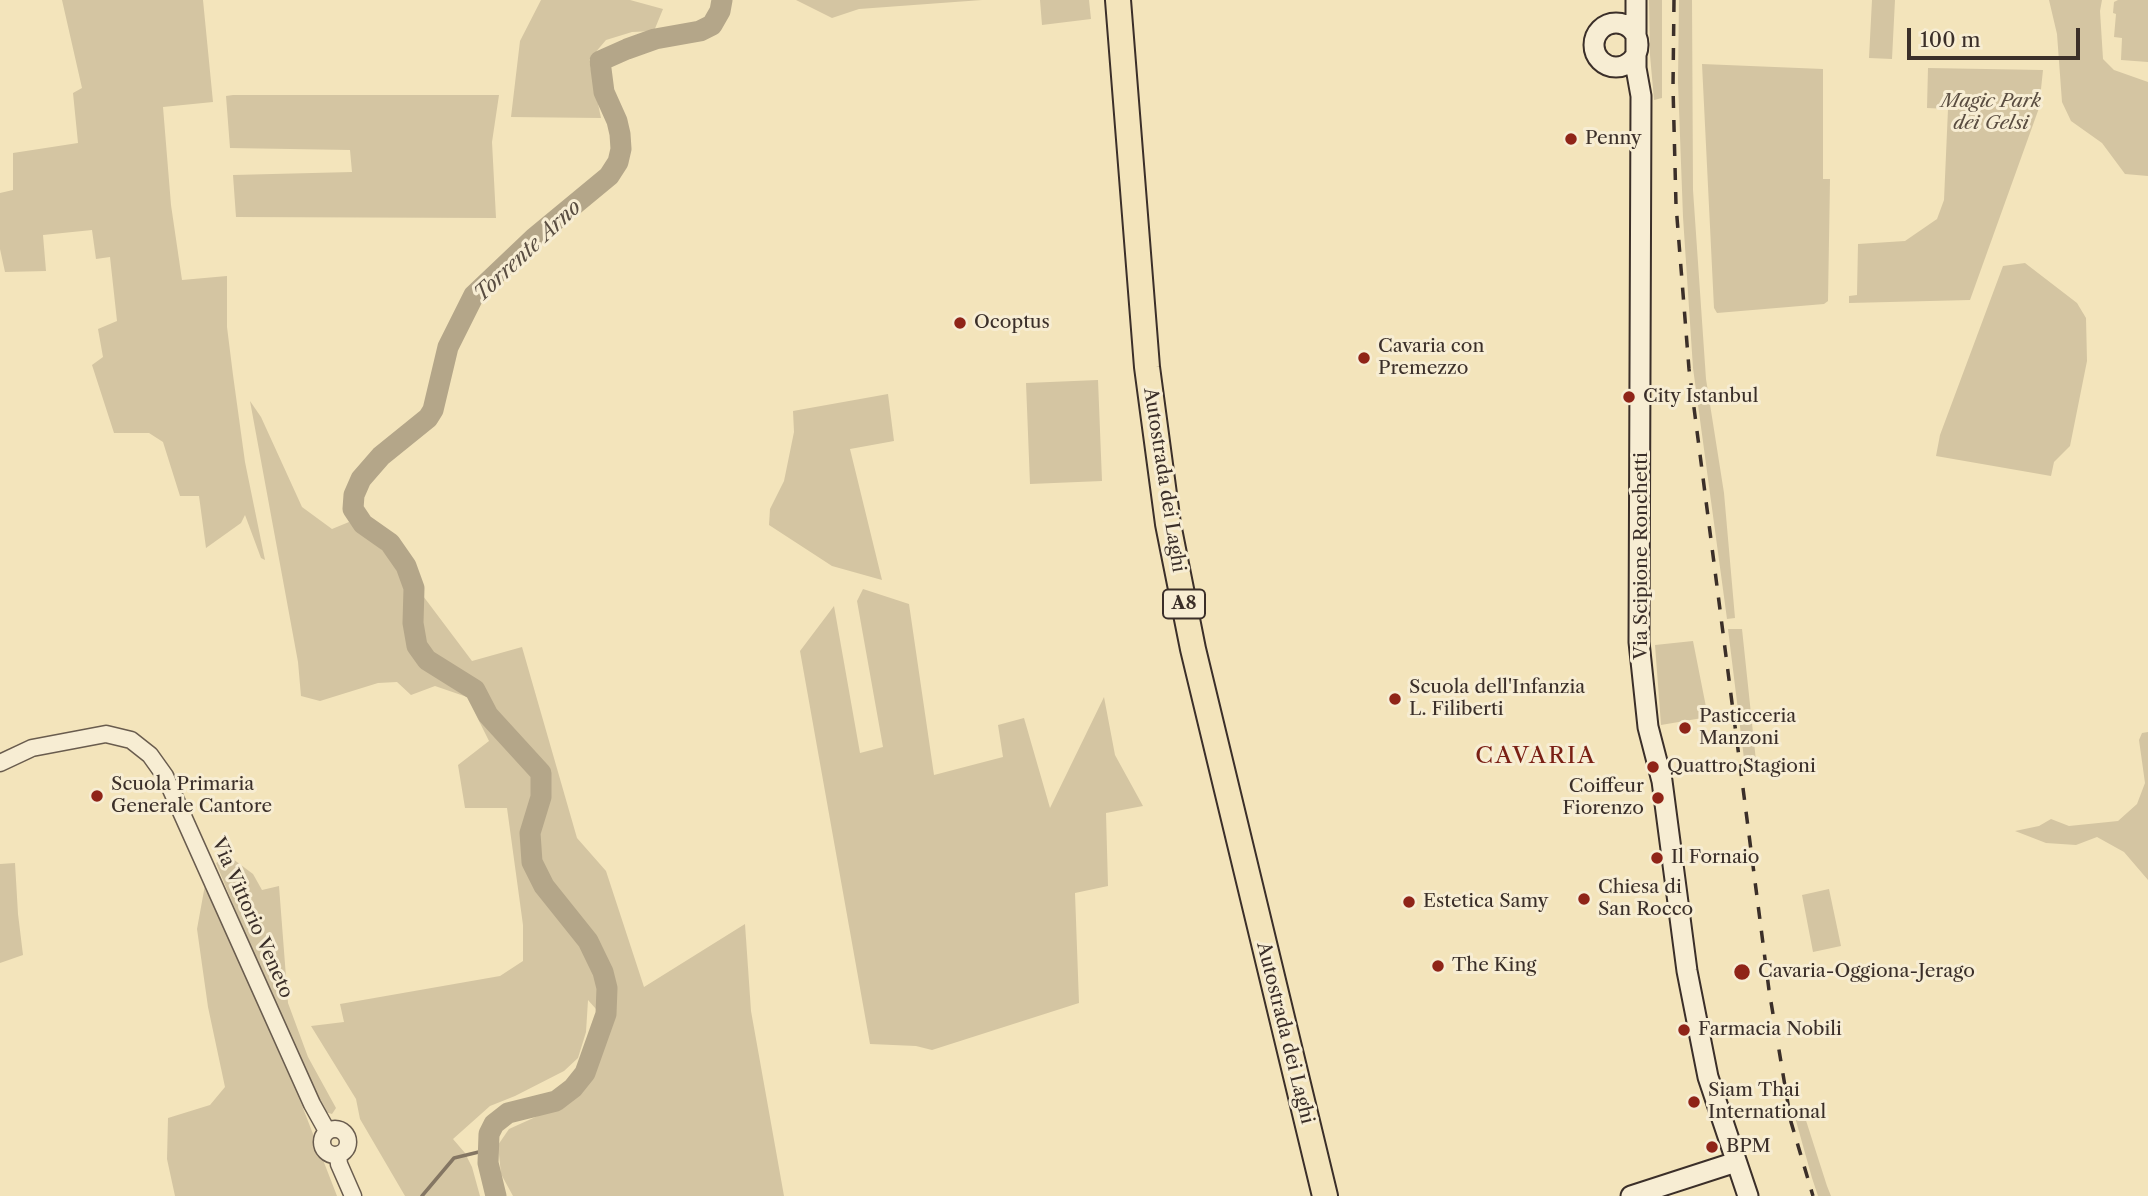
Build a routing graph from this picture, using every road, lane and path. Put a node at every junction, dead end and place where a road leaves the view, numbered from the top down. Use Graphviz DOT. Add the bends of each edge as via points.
graph roads {
  1 [pos="1101,0"];
  2 [pos="1118,0"];
  3 [pos="1624,0"];
  4 [pos="1636,0"];
  5 [pos="1611,24"];
  6 [pos="1638,45"];
  7 [pos="1609,66"];
  8 [pos="1640,114"];
  9 [pos="0,763"];
  10 [pos="1736,1162"];
  11 [pos="353,1196"];
  12 [pos="1309,1196"];
  13 [pos="1325,1196"];
  14 [pos="1631,1196"];
  15 [pos="1748,1196"];
  1 -- 12 [label="highway, Autostrada dei Laghi / A8" via="1132,369 1154,528 1178,649"];
  2 -- 13 [label="highway, Autostrada dei Laghi / A8" via="1147,367 1168,524 1192,649"];
  3 -- 5 [label="main road"];
  4 -- 6 [label="main road, Via Scipione Ronchetti"];
  5 -- 6 [label="main road" via="1629,27"];
  5 -- 7 [label="main road" via="1600,30 1594,45 1597,57"];
  6 -- 7 [label="main road" via="1628,64"];
  6 -- 8 [label="main road, Via Scipione Ronchetti"];
  7 -- 8 [label="main road, Via Scipione Ronchetti" via="1632,92"];
  8 -- 10 [label="main road, Via Scipione Ronchetti" via="1639,642 1646,715 1662,781 1690,982 1708,1077"];
  9 -- 11 [label="street, Via Vittorio Veneto" via="33,748 106,734 131,740 150,755 165,776 312,1104 327,1130 341,1130 348,1139 348,1146 338,1155"];
  10 -- 14 [label="main road"];
  10 -- 15 [label="main road, Via Scipione Ronchetti"];
}
